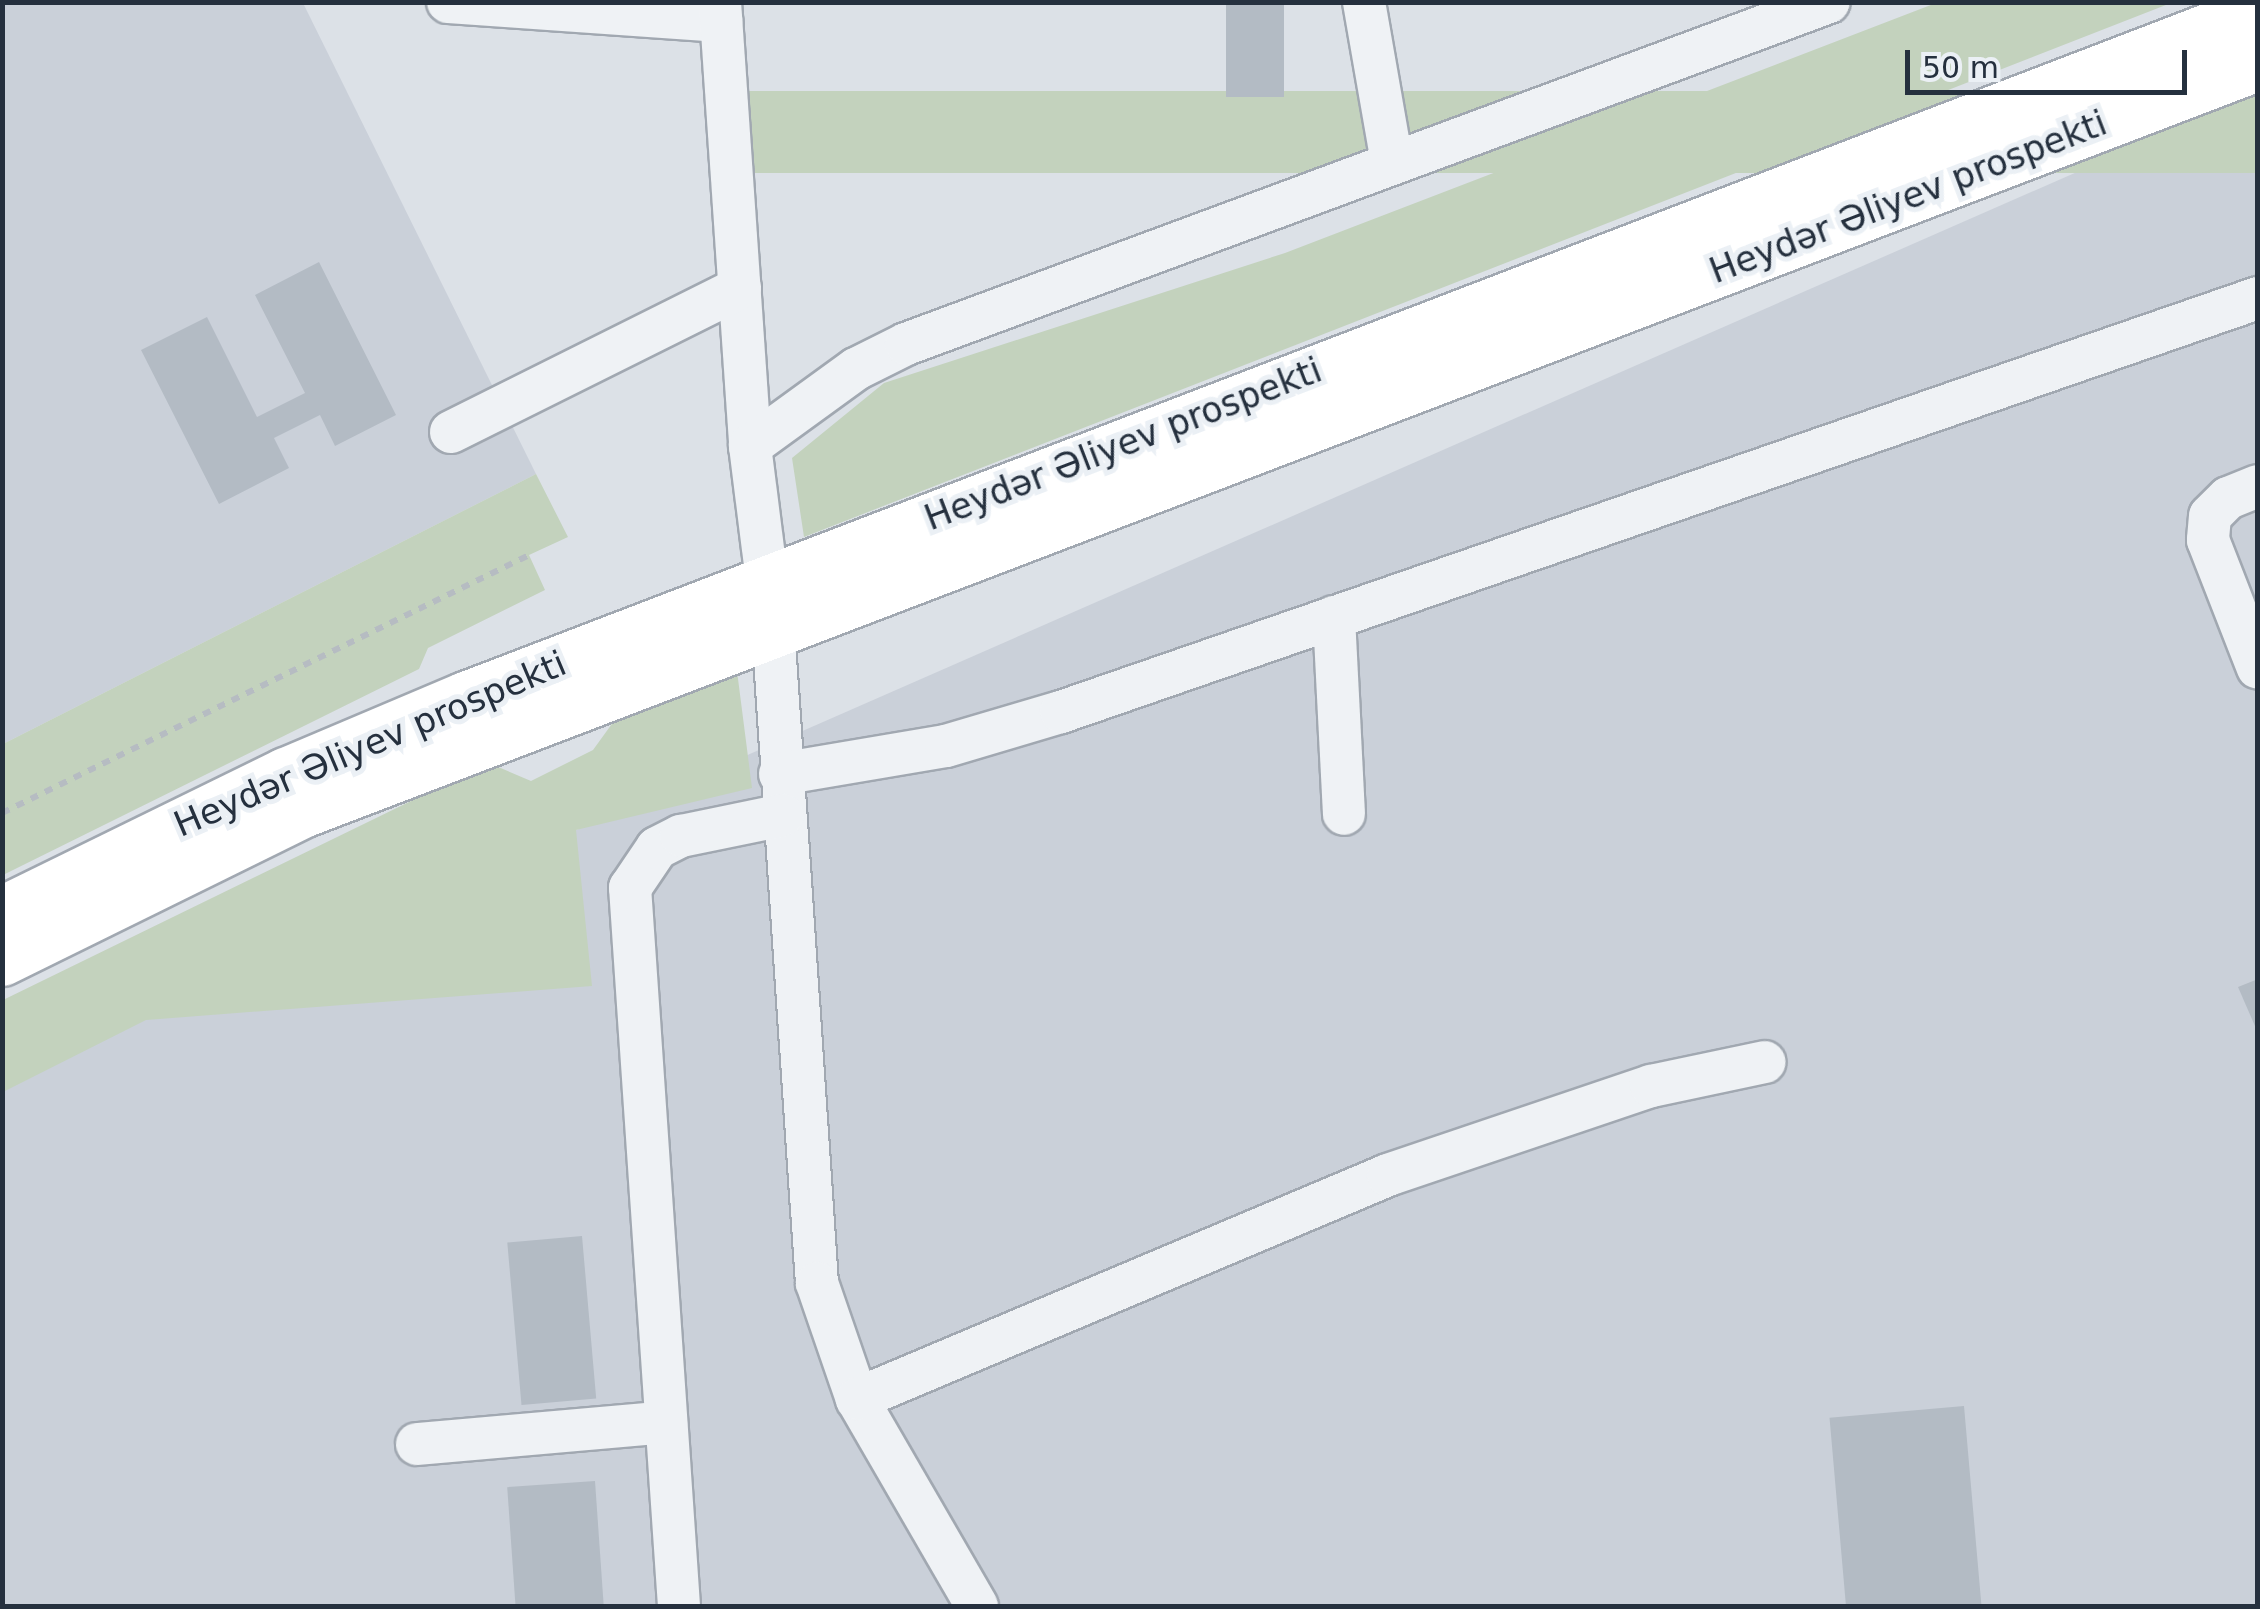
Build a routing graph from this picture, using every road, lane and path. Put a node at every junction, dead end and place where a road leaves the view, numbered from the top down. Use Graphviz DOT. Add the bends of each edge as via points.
graph roads {
  1 [pos="448,2"];
  2 [pos="1364,2"];
  3 [pos="1830,2"];
  4 [pos="2258,11"];
  5 [pos="721,12"];
  6 [pos="2258,65"];
  7 [pos="1392,162"];
  8 [pos="740,288"];
  9 [pos="2258,298"];
  10 [pos="452,432"];
  11 [pos="750,446"];
  12 [pos="2258,486"];
  13 [pos="529,555"];
  14 [pos="769,604"];
  15 [pos="1334,618"];
  16 [pos="2258,668"];
  17 [pos="781,795"];
  18 [pos="2,813"];
  19 [pos="1344,814"];
  20 [pos="2,913"];
  21 [pos="2,960"];
  22 [pos="1765,1062"];
  23 [pos="857,1399"];
  24 [pos="666,1422"];
  25 [pos="417,1444"];
  26 [pos="679,1606"];
  27 [pos="978,1606"];
  1 -- 5 [label="street"];
  2 -- 7 [label="street"];
  3 -- 7 [label="street"];
  4 -- 14 [label="main road, Heydər Əliyev prospekti"];
  5 -- 8 [label="street"];
  6 -- 14 [label="main road, Heydər Əliyev prospekti"];
  7 -- 11 [label="street" via="906,344 856,369"];
  8 -- 10 [label="street"];
  8 -- 11 [label="street"];
  9 -- 15 [label="street"];
  11 -- 14 [label="street"];
  12 -- 16 [label="street" via="2228,498 2210,516 2208,540"];
  13 -- 18 [label="path"];
  14 -- 17 [label="street"];
  14 -- 20 [label="main road, Heydər Əliyev prospekti" via="286,774"];
  14 -- 21 [label="main road, Heydər Əliyev prospekti" via="305,811"];
  15 -- 17 [label="street"];
  15 -- 19 [label="street"];
  17 -- 23 [label="street" via="816,1283"];
  17 -- 24 [label="street" via="681,836 648,857 630,888"];
  22 -- 23 [label="street" via="1651,1086 1388,1175"];
  23 -- 27 [label="street"];
  24 -- 25 [label="street"];
  24 -- 26 [label="street"];
}
